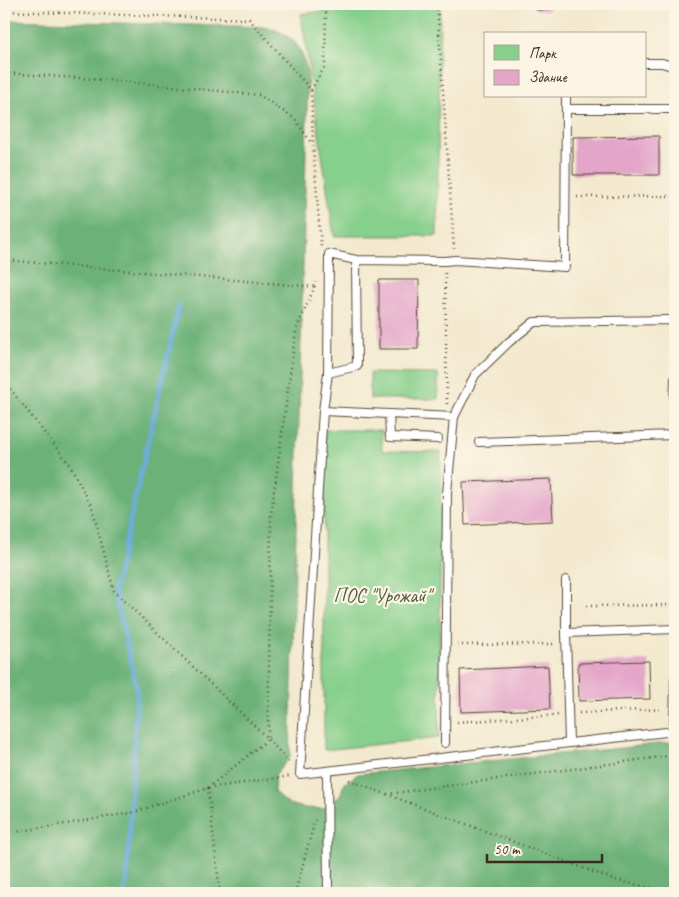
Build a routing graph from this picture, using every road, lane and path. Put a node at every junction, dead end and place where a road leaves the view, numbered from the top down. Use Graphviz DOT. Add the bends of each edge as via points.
graph roads {
  1 [pos="326,4"];
  2 [pos="437,4"];
  3 [pos="4,11"];
  4 [pos="646,63"];
  5 [pos="675,67"];
  6 [pos="4,73"];
  7 [pos="311,90"];
  8 [pos="566,98"];
  9 [pos="566,109"];
  10 [pos="675,109"];
  11 [pos="313,145"];
  12 [pos="675,196"];
  13 [pos="565,197"];
  14 [pos="320,254"];
  15 [pos="4,260"];
  16 [pos="356,260"];
  17 [pos="455,260"];
  18 [pos="445,261"];
  19 [pos="317,278"];
  20 [pos="316,286"];
  21 [pos="675,333"];
  22 [pos="328,374"];
  23 [pos="675,379"];
  24 [pos="4,381"];
  25 [pos="323,410"];
  26 [pos="389,414"];
  27 [pos="450,417"];
  28 [pos="673,435"];
  29 [pos="438,439"];
  30 [pos="479,442"];
  31 [pos="675,466"];
  32 [pos="566,580"];
  33 [pos="675,605"];
  34 [pos="586,606"];
  35 [pos="675,628"];
  36 [pos="566,632"];
  37 [pos="675,679"];
  38 [pos="675,731"];
  39 [pos="268,739"];
  40 [pos="445,743"];
  41 [pos="569,743"];
  42 [pos="675,755"];
  43 [pos="328,772"];
  44 [pos="300,774"];
  45 [pos="208,788"];
  46 [pos="386,794"];
  47 [pos="315,818"];
  48 [pos="4,834"];
  49 [pos="220,893"];
  50 [pos="296,893"];
  51 [pos="328,893"];
  52 [pos="673,893"];
  1 -- 7 [label="path" via="325,66"];
  2 -- 17 [label="path"];
  3 -- 7 [label="path" via="250,19"];
  4 -- 5 [label="lane"];
  6 -- 11 [label="path" via="259,95 295,119"];
  7 -- 11 [label="path"];
  8 -- 9 [label="lane"];
  9 -- 10 [label="lane"];
  9 -- 13 [label="lane"];
  11 -- 14 [label="path"];
  12 -- 13 [label="path"];
  13 -- 17 [label="lane" via="565,267"];
  15 -- 20 [label="path"];
  16 -- 18 [label="lane"];
  16 -- 22 [label="lane" via="357,366"];
  16 -- 22 [label="lane" via="329,254"];
  17 -- 18 [label="lane"];
  18 -- 27 [label="path"];
  19 -- 20 [label="path"];
  20 -- 39 [label="path" via="296,330 271,514"];
  21 -- 27 [label="lane" via="673,320 534,322 475,375"];
  22 -- 25 [label="lane"];
  23 -- 28 [label="lane"];
  24 -- 39 [label="path" via="70,466 92,507 114,590"];
  25 -- 26 [label="lane"];
  25 -- 44 [label="lane"];
  26 -- 27 [label="lane"];
  26 -- 29 [label="lane" via="390,437"];
  27 -- 40 [label="lane"];
  28 -- 30 [label="lane"];
  28 -- 31 [label="lane"];
  32 -- 36 [label="lane"];
  33 -- 34 [label="path"];
  35 -- 36 [label="lane"];
  36 -- 41 [label="lane"];
  37 -- 38 [label="lane"];
  38 -- 41 [label="lane"];
  39 -- 44 [label="path"];
  39 -- 45 [label="path"];
  41 -- 43 [label="lane"];
  42 -- 46 [label="path"];
  43 -- 44 [label="lane"];
  43 -- 46 [label="path"];
  43 -- 51 [label="lane"];
  44 -- 45 [label="path"];
  45 -- 48 [label="path" via="131,813"];
  45 -- 49 [label="path"];
  46 -- 52 [label="path" via="615,880"];
  47 -- 50 [label="path"];
}
